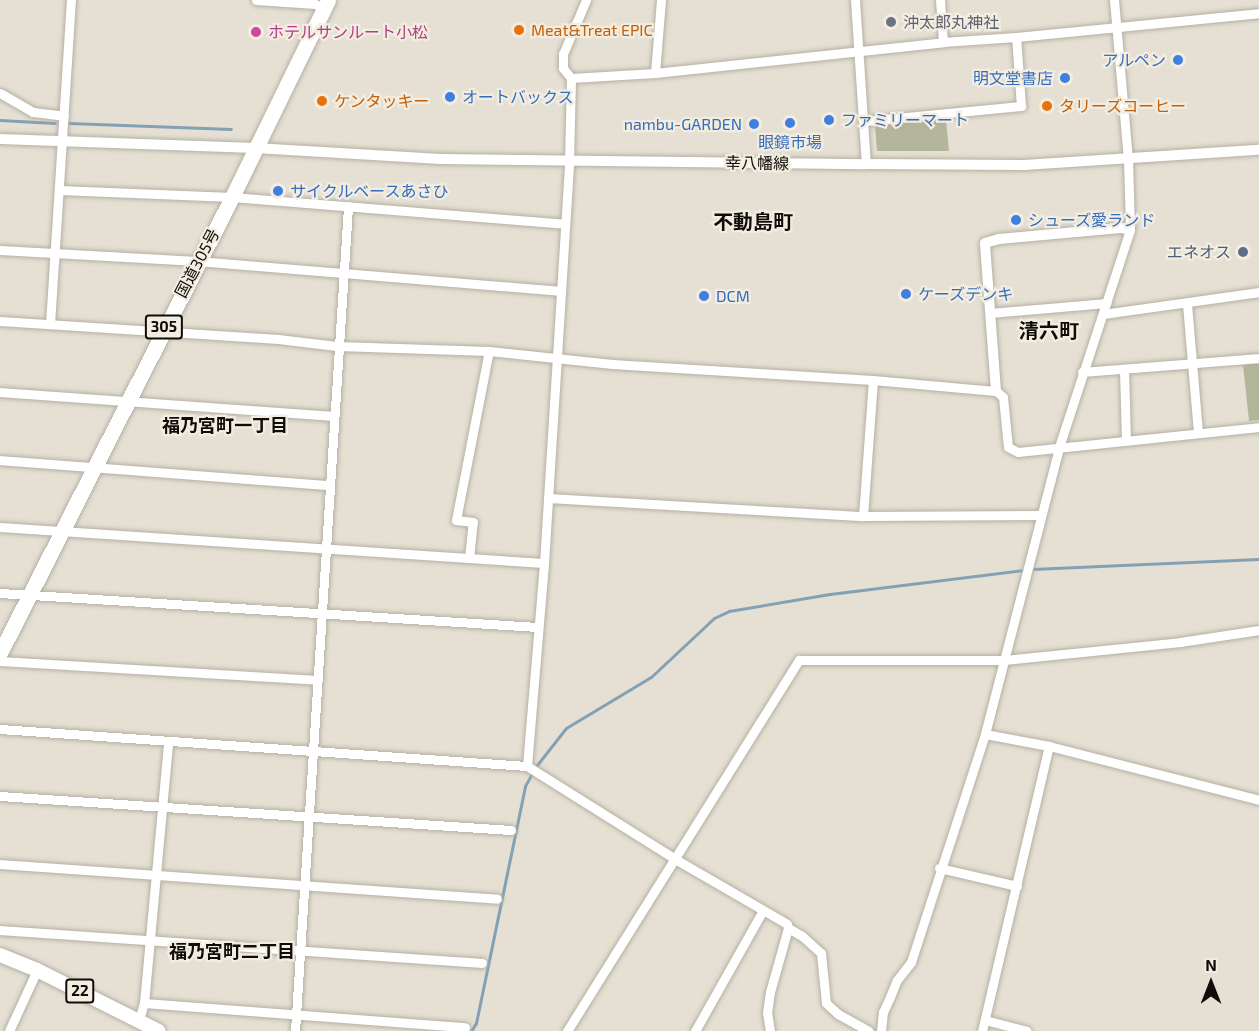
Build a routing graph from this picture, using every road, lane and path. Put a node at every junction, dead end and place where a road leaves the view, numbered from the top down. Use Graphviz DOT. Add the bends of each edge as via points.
graph roads {
  1 [pos="71,0"];
  2 [pos="256,0"];
  3 [pos="586,0"];
  4 [pos="661,0"];
  5 [pos="855,0"];
  6 [pos="940,0"];
  7 [pos="1114,0"];
  8 [pos="326,4"];
  9 [pos="1259,13"];
  10 [pos="1116,26"];
  11 [pos="1016,37"];
  12 [pos="943,42"];
  13 [pos="858,51"];
  14 [pos="655,73"];
  15 [pos="571,78"];
  16 [pos="0,93"];
  17 [pos="64,116"];
  18 [pos="864,122"];
  19 [pos="0,139"];
  20 [pos="62,142"];
  21 [pos="255,148"];
  22 [pos="1259,150"];
  23 [pos="1128,160"];
  24 [pos="569,161"];
  25 [pos="866,164"];
  26 [pos="59,189"];
  27 [pos="232,197"];
  28 [pos="348,206"];
  29 [pos="564,224"];
  30 [pos="1130,230"];
  31 [pos="0,250"];
  32 [pos="54,254"];
  33 [pos="197,261"];
  34 [pos="342,273"];
  35 [pos="559,291"];
  36 [pos="1259,292"];
  37 [pos="1107,303"];
  38 [pos="1186,304"];
  39 [pos="990,312"];
  40 [pos="1103,314"];
  41 [pos="0,321"];
  42 [pos="50,324"];
  43 [pos="161,332"];
  44 [pos="337,346"];
  45 [pos="489,351"];
  46 [pos="556,357"];
  47 [pos="1259,358"];
  48 [pos="1190,364"];
  49 [pos="1124,369"];
  50 [pos="1082,372"];
  51 [pos="873,380"];
  52 [pos="996,391"];
  53 [pos="0,392"];
  54 [pos="126,401"];
  55 [pos="333,416"];
  56 [pos="1259,427"];
  57 [pos="1198,433"];
  58 [pos="1126,439"];
  59 [pos="1059,447"];
  60 [pos="0,460"];
  61 [pos="93,466"];
  62 [pos="328,485"];
  63 [pos="548,498"];
  64 [pos="1041,515"];
  65 [pos="862,516"];
  66 [pos="0,527"];
  67 [pos="61,531"];
  68 [pos="325,548"];
  69 [pos="470,558"];
  70 [pos="544,563"];
  71 [pos="0,593"];
  72 [pos="29,595"];
  73 [pos="321,612"];
  74 [pos="537,627"];
  75 [pos="1259,630"];
  76 [pos="0,653"];
  77 [pos="0,660"];
  78 [pos="1004,660"];
  79 [pos="317,680"];
  80 [pos="0,729"];
  81 [pos="985,734"];
  82 [pos="168,742"];
  83 [pos="1049,746"];
  84 [pos="314,751"];
  85 [pos="527,766"];
  86 [pos="0,796"];
  87 [pos="1259,800"];
  88 [pos="161,808"];
  89 [pos="308,818"];
  90 [pos="511,830"];
  91 [pos="675,859"];
  92 [pos="0,864"];
  93 [pos="939,868"];
  94 [pos="156,875"];
  95 [pos="303,885"];
  96 [pos="1017,886"];
  97 [pos="497,899"];
  98 [pos="762,912"];
  99 [pos="788,928"];
  100 [pos="0,930"];
  101 [pos="150,940"];
  102 [pos="300,950"];
  103 [pos="0,955"];
  104 [pos="482,963"];
  105 [pos="37,970"];
  106 [pos="144,1003"];
  107 [pos="296,1014"];
  108 [pos="138,1020"];
  109 [pos="985,1020"];
  110 [pos="465,1027"];
  111 [pos="9,1031"];
  112 [pos="159,1031"];
  113 [pos="295,1031"];
  114 [pos="567,1031"];
  115 [pos="695,1031"];
  116 [pos="770,1031"];
  117 [pos="869,1031"];
  118 [pos="881,1031"];
  119 [pos="982,1031"];
  120 [pos="1027,1031"];
  1 -- 17 [label="street"];
  2 -- 8 [label="street"];
  3 -- 15 [label="street" via="563,54 563,68"];
  4 -- 14 [label="street"];
  5 -- 13 [label="street"];
  6 -- 12 [label="street"];
  7 -- 10 [label="street"];
  8 -- 21 [label="highway, 国道305号 / 305"];
  9 -- 10 [label="street"];
  10 -- 11 [label="street"];
  10 -- 23 [label="street"];
  11 -- 12 [label="street"];
  11 -- 18 [label="street" via="1021,106"];
  12 -- 13 [label="street"];
  13 -- 14 [label="street"];
  13 -- 18 [label="street"];
  14 -- 15 [label="street"];
  15 -- 24 [label="street"];
  16 -- 17 [label="street" via="33,112"];
  17 -- 20 [label="street"];
  18 -- 25 [label="street"];
  19 -- 20 [label="street, 幸八幡線"];
  20 -- 21 [label="street, 幸八幡線"];
  20 -- 26 [label="street"];
  21 -- 24 [label="street, 幸八幡線" via="441,159"];
  21 -- 27 [label="highway, 国道305号 / 305"];
  22 -- 23 [label="street, 幸八幡線"];
  23 -- 25 [label="street, 幸八幡線" via="1024,165"];
  23 -- 30 [label="street"];
  24 -- 25 [label="street, 幸八幡線"];
  24 -- 29 [label="street"];
  26 -- 27 [label="street"];
  26 -- 32 [label="street"];
  27 -- 28 [label="street"];
  27 -- 33 [label="highway, 国道305号 / 305"];
  28 -- 29 [label="street"];
  28 -- 34 [label="street"];
  29 -- 35 [label="street"];
  30 -- 37 [label="street"];
  30 -- 39 [label="street" via="985,243"];
  31 -- 32 [label="street"];
  32 -- 33 [label="street"];
  32 -- 42 [label="street"];
  33 -- 34 [label="street"];
  33 -- 43 [label="highway, 国道305号 / 305"];
  34 -- 35 [label="street"];
  34 -- 44 [label="street"];
  35 -- 46 [label="street"];
  36 -- 38 [label="street"];
  37 -- 39 [label="street"];
  37 -- 40 [label="street"];
  38 -- 40 [label="street"];
  38 -- 48 [label="street"];
  39 -- 52 [label="street"];
  40 -- 50 [label="street"];
  41 -- 42 [label="street"];
  42 -- 43 [label="street"];
  43 -- 44 [label="street"];
  43 -- 54 [label="highway, 国道305号 / 305"];
  44 -- 45 [label="street"];
  44 -- 55 [label="street"];
  45 -- 46 [label="street"];
  45 -- 69 [label="street" via="456,520 473,522"];
  46 -- 51 [label="street"];
  46 -- 63 [label="street"];
  47 -- 48 [label="street"];
  48 -- 49 [label="street"];
  48 -- 57 [label="street"];
  49 -- 50 [label="street"];
  49 -- 58 [label="street"];
  50 -- 59 [label="street"];
  51 -- 52 [label="street"];
  51 -- 65 [label="street"];
  52 -- 59 [label="street" via="1003,397 1008,447 1018,452"];
  53 -- 54 [label="street"];
  54 -- 55 [label="street"];
  54 -- 61 [label="highway, 国道305号 / 305"];
  55 -- 62 [label="street"];
  56 -- 57 [label="street"];
  57 -- 58 [label="street"];
  58 -- 59 [label="street"];
  59 -- 64 [label="street"];
  60 -- 61 [label="street"];
  61 -- 62 [label="street"];
  61 -- 67 [label="highway, 国道305号 / 305"];
  62 -- 68 [label="street"];
  63 -- 65 [label="street"];
  63 -- 70 [label="street"];
  64 -- 65 [label="street"];
  64 -- 78 [label="street"];
  66 -- 67 [label="street"];
  67 -- 68 [label="street"];
  67 -- 72 [label="highway, 国道305号 / 305"];
  68 -- 69 [label="street"];
  68 -- 73 [label="street"];
  69 -- 70 [label="street"];
  70 -- 74 [label="street"];
  71 -- 72 [label="street"];
  72 -- 73 [label="street"];
  72 -- 76 [label="highway, 国道305号 / 305"];
  73 -- 74 [label="street"];
  73 -- 79 [label="street"];
  74 -- 85 [label="street"];
  75 -- 78 [label="street"];
  77 -- 79 [label="street"];
  78 -- 81 [label="street"];
  78 -- 91 [label="street" via="799,660"];
  79 -- 84 [label="street"];
  80 -- 82 [label="street"];
  81 -- 83 [label="street"];
  81 -- 93 [label="street"];
  82 -- 84 [label="street"];
  82 -- 88 [label="street"];
  83 -- 87 [label="street"];
  83 -- 96 [label="street"];
  84 -- 85 [label="street"];
  84 -- 89 [label="street"];
  85 -- 91 [label="street"];
  86 -- 88 [label="street"];
  88 -- 89 [label="street"];
  88 -- 94 [label="street"];
  89 -- 90 [label="street"];
  89 -- 95 [label="street"];
  91 -- 98 [label="street"];
  91 -- 114 [label="street"];
  92 -- 94 [label="street"];
  93 -- 96 [label="street"];
  93 -- 118 [label="street" via="911,962 897,980 883,1012"];
  94 -- 95 [label="street"];
  94 -- 101 [label="street"];
  95 -- 97 [label="street"];
  95 -- 102 [label="street"];
  96 -- 109 [label="street"];
  98 -- 99 [label="street"];
  98 -- 115 [label="street"];
  99 -- 116 [label="street" via="770,992"];
  99 -- 117 [label="street" via="821,953 826,1003"];
  100 -- 101 [label="street"];
  101 -- 102 [label="street"];
  101 -- 106 [label="street"];
  102 -- 104 [label="street"];
  102 -- 107 [label="street"];
  103 -- 105 [label="main road, 22"];
  105 -- 108 [label="main road, 22"];
  105 -- 111 [label="street"];
  106 -- 107 [label="street"];
  106 -- 108 [label="street"];
  107 -- 110 [label="street"];
  107 -- 113 [label="street"];
  108 -- 112 [label="main road, 22"];
  109 -- 119 [label="street"];
  109 -- 120 [label="street"];
}
